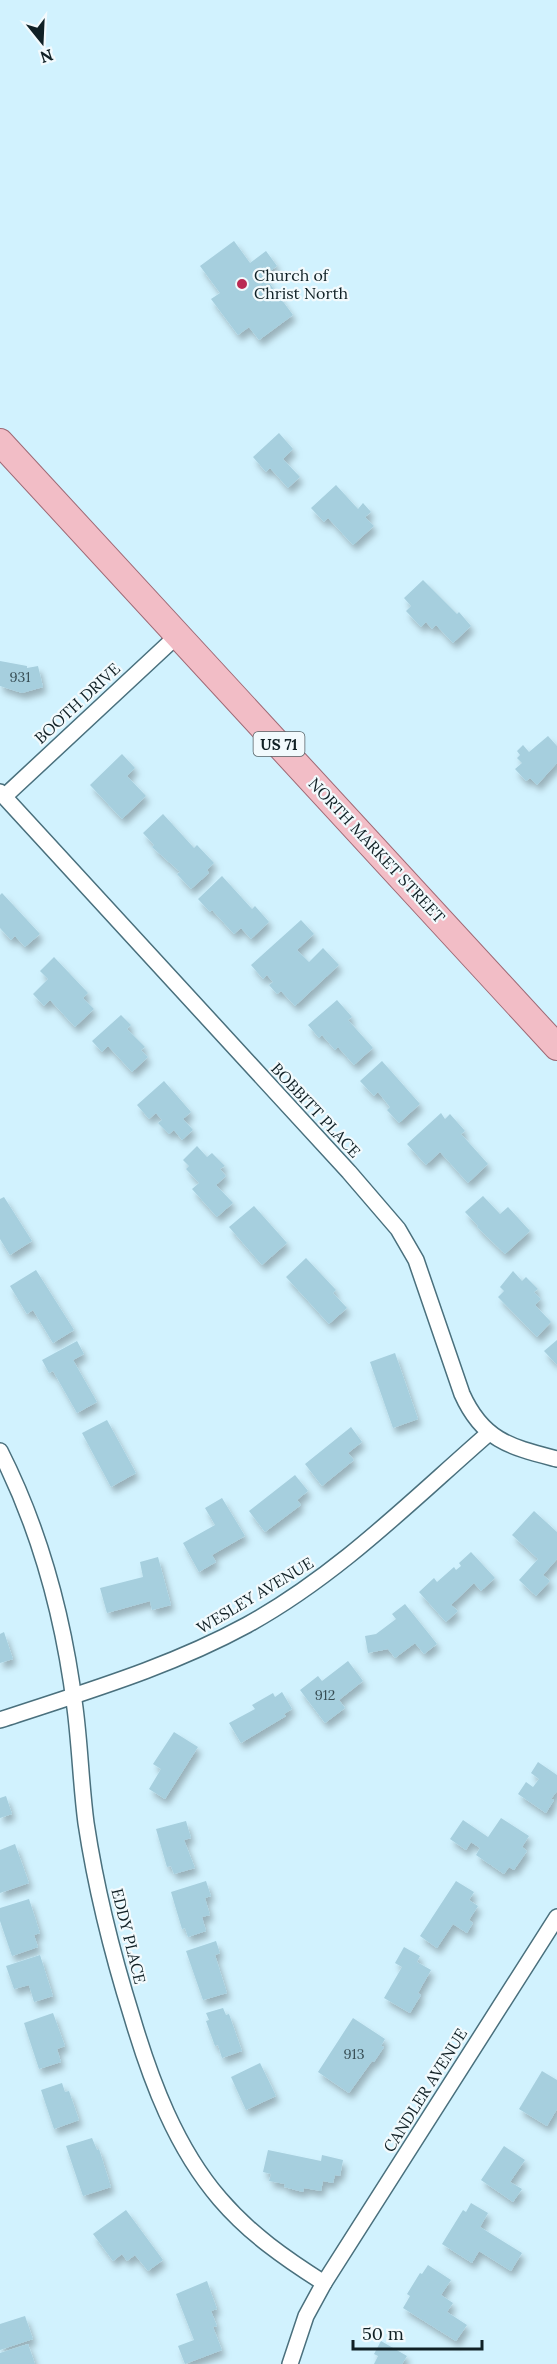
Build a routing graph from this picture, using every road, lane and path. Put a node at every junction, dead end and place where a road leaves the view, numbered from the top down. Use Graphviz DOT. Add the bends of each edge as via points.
graph roads {
  1 [pos="0,442"];
  2 [pos="179,634"];
  3 [pos="2,794"];
  4 [pos="557,1047"];
  5 [pos="489,1433"];
  6 [pos="0,1450"];
  7 [pos="557,1459"];
  8 [pos="73,1697"];
  9 [pos="0,1720"];
  10 [pos="557,1917"];
  11 [pos="324,2283"];
  12 [pos="290,2364"];
  1 -- 2 [label="main road, NORTH MARKET STREET / US 71"];
  2 -- 3 [label="street, BOOTH DRIVE"];
  2 -- 4 [label="main road, NORTH MARKET STREET / US 71"];
  3 -- 5 [label="street, BOBBITT PLACE" via="398,1229 416,1260 470,1412"];
  5 -- 7 [label="street, BOBBITT PLACE" via="517,1448"];
  5 -- 8 [label="street, WESLEY AVENUE" via="353,1552 291,1598 204,1648"];
  6 -- 8 [label="street, EDDY PLACE" via="49,1579"];
  8 -- 9 [label="street, WESLEY AVENUE"];
  8 -- 11 [label="street, EDDY PLACE" via="86,1824 105,1927 140,2045 162,2102 189,2157 220,2200 278,2254"];
  10 -- 11 [label="street, CANDLER AVENUE"];
  11 -- 12 [label="street" via="306,2316"];
}
